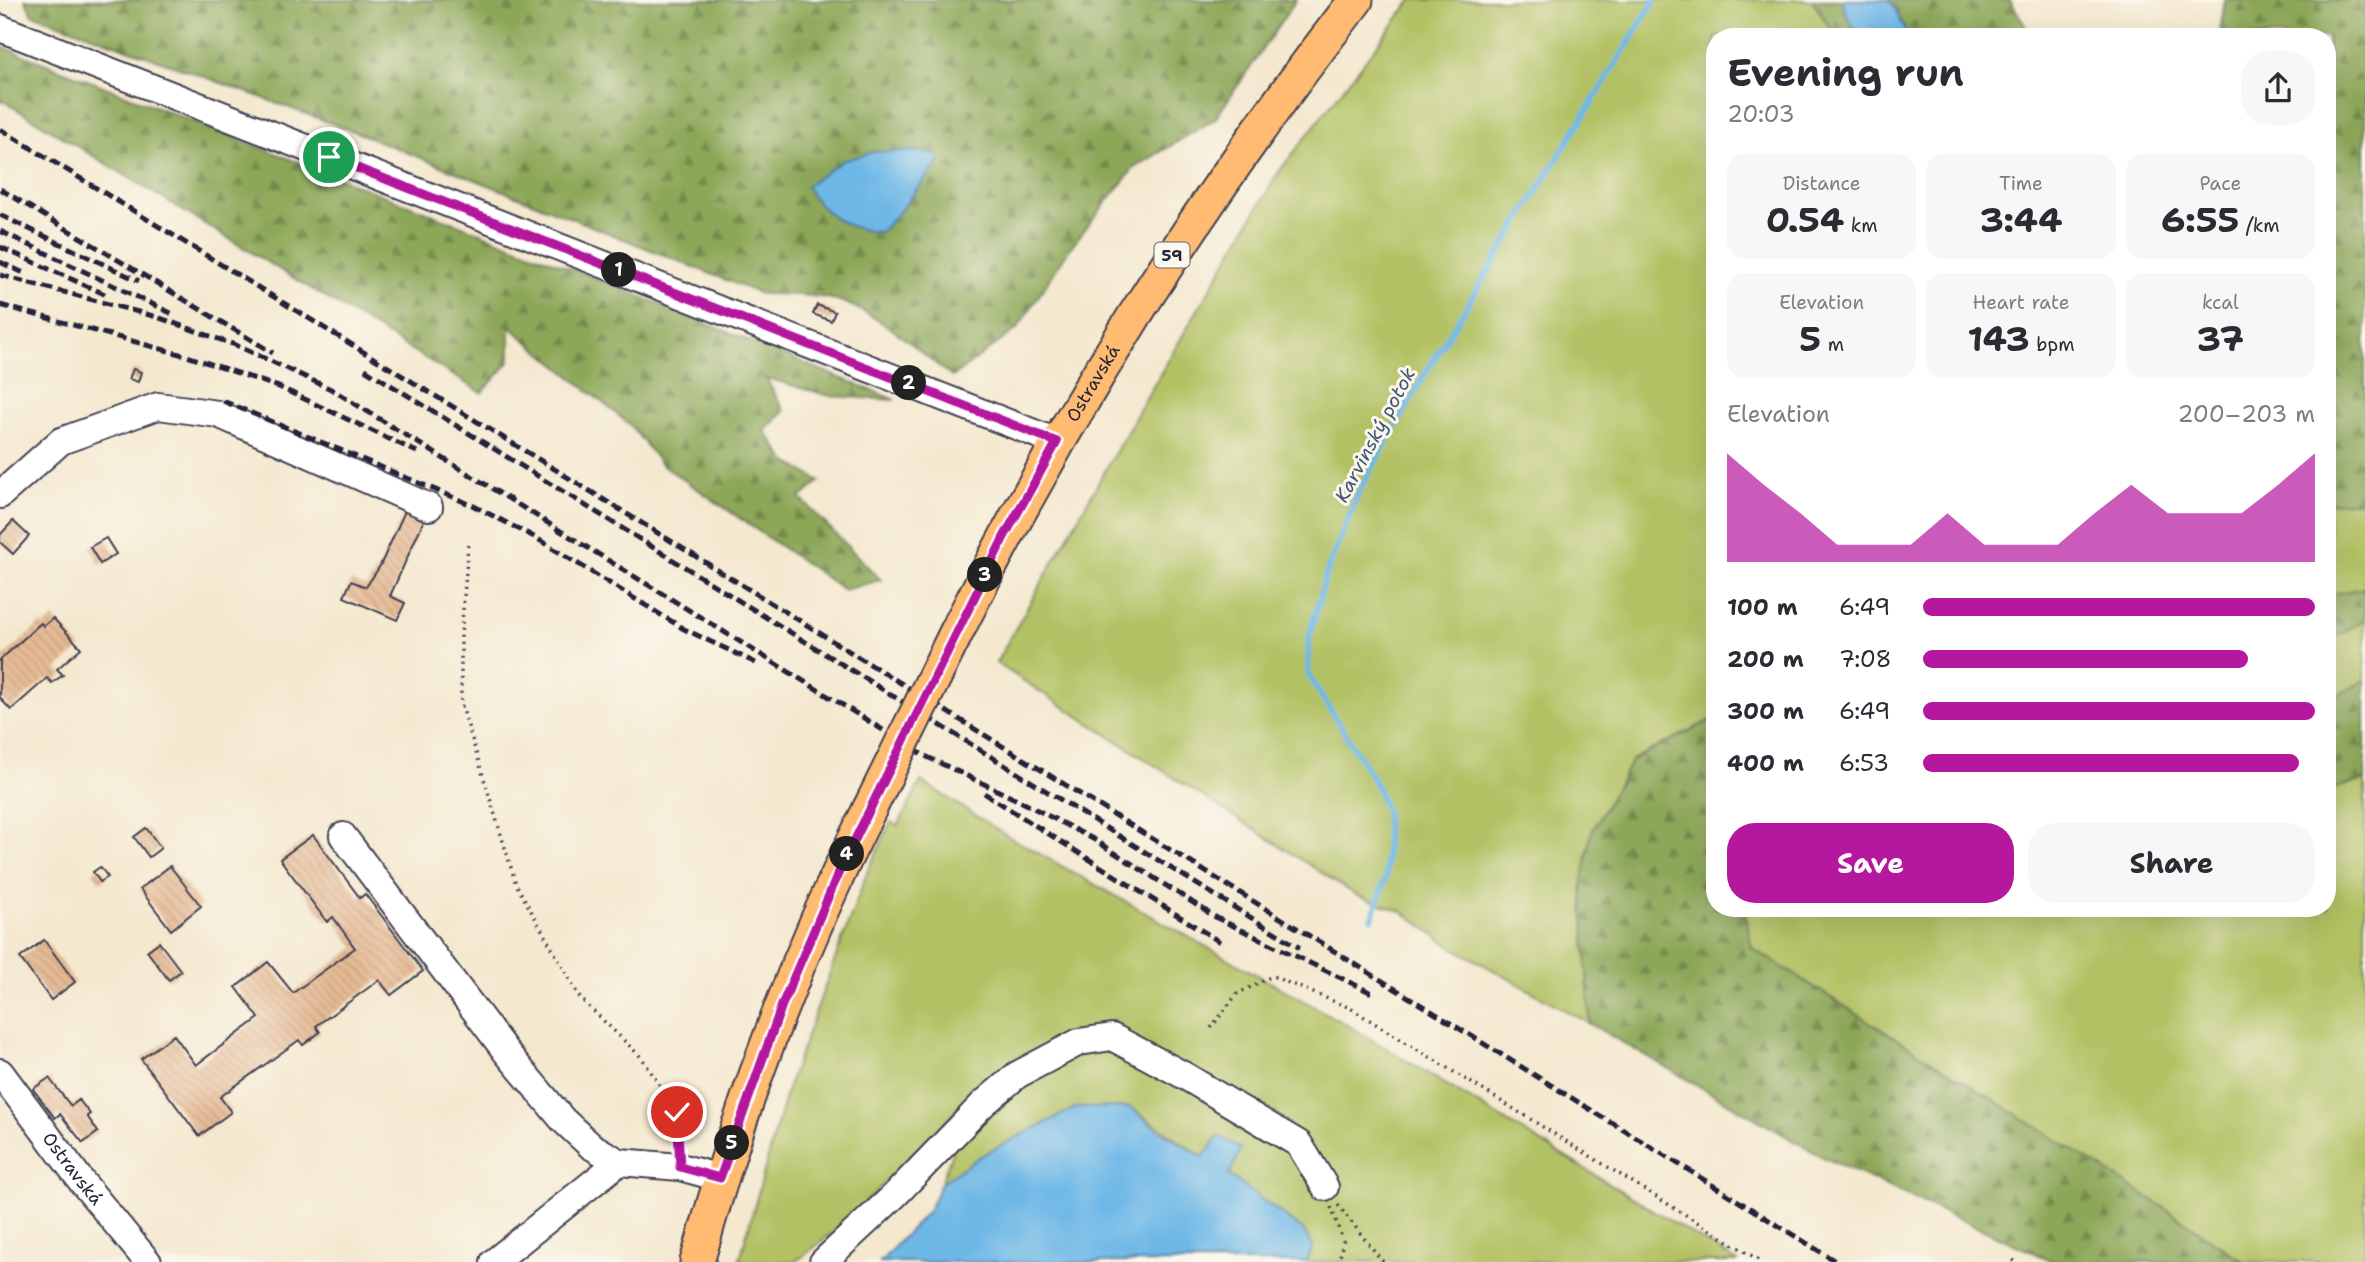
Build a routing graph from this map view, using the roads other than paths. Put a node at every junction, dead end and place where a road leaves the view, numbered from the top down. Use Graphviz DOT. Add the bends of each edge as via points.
graph roads {
  1 [pos="1356,0"];
  2 [pos="0,28"];
  3 [pos="1057,442"];
  4 [pos="0,495"];
  5 [pos="429,507"];
  6 [pos="343,836"];
  7 [pos="0,1072"];
  8 [pos="619,1162"];
  9 [pos="720,1178"];
  10 [pos="1325,1187"];
  11 [pos="145,1261"];
  12 [pos="494,1262"];
  13 [pos="697,1262"];
  14 [pos="823,1262"];
  1 -- 3 [label="main road, Ostravská / 59" via="1203,207"];
  2 -- 3 [label="street"];
  3 -- 9 [label="main road, Ostravská / 59, bridge" via="1004,537 824,904"];
  4 -- 5 [label="street" via="61,440 158,406 218,414"];
  6 -- 8 [label="street" via="507,1054 563,1120 591,1146"];
  7 -- 11 [label="street, Ostravská"];
  8 -- 9 [label="street" via="680,1167"];
  8 -- 12 [label="street"];
  9 -- 13 [label="main road, Ostravská / 59"];
  10 -- 14 [label="street" via="1299,1144 1112,1037 1079,1042 1017,1075"];
}
